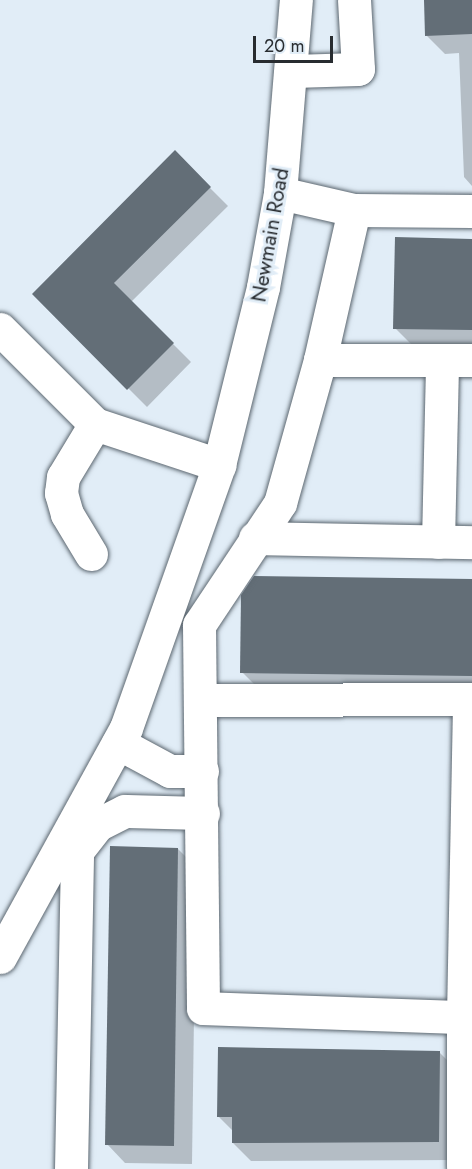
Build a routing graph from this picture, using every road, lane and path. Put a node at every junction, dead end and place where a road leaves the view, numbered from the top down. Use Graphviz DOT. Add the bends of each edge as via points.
graph roads {
  1 [pos="296,0"];
  2 [pos="354,0"];
  3 [pos="293,71"];
  4 [pos="280,193"];
  5 [pos="354,210"];
  6 [pos="472,211"];
  7 [pos="0,329"];
  8 [pos="320,360"];
  9 [pos="457,360"];
  10 [pos="95,424"];
  11 [pos="219,465"];
  12 [pos="255,538"];
  13 [pos="438,542"];
  14 [pos="472,542"];
  15 [pos="92,554"];
  16 [pos="470,699"];
  17 [pos="201,700"];
  18 [pos="118,743"];
  19 [pos="202,771"];
  20 [pos="203,813"];
  21 [pos="0,957"];
  22 [pos="463,1017"];
  23 [pos="466,1166"];
  24 [pos="71,1169"];
  1 -- 3 [label="lane, Newmain Road"];
  2 -- 3 [label="lane" via="358,69"];
  3 -- 4 [label="lane, Newmain Road"];
  4 -- 5 [label="lane"];
  4 -- 11 [label="lane, Newmain Road" via="263,287"];
  5 -- 6 [label="lane"];
  5 -- 8 [label="lane"];
  7 -- 10 [label="lane"];
  8 -- 9 [label="lane"];
  8 -- 12 [label="lane" via="280,503"];
  9 -- 13 [label="lane"];
  10 -- 11 [label="lane"];
  10 -- 15 [label="lane" via="63,477 61,493 67,514"];
  11 -- 18 [label="lane, Newmain Road"];
  12 -- 13 [label="lane"];
  12 -- 17 [label="lane" via="200,625"];
  13 -- 14 [label="lane"];
  16 -- 17 [label="lane"];
  16 -- 22 [label="lane"];
  17 -- 19 [label="lane"];
  18 -- 19 [label="lane" via="170,771"];
  18 -- 21 [label="lane, Newmain Road"];
  19 -- 20 [label="lane"];
  20 -- 22 [label="lane" via="203,1008"];
  20 -- 24 [label="lane" via="126,811 97,825 77,851"];
  22 -- 23 [label="lane"];
}
